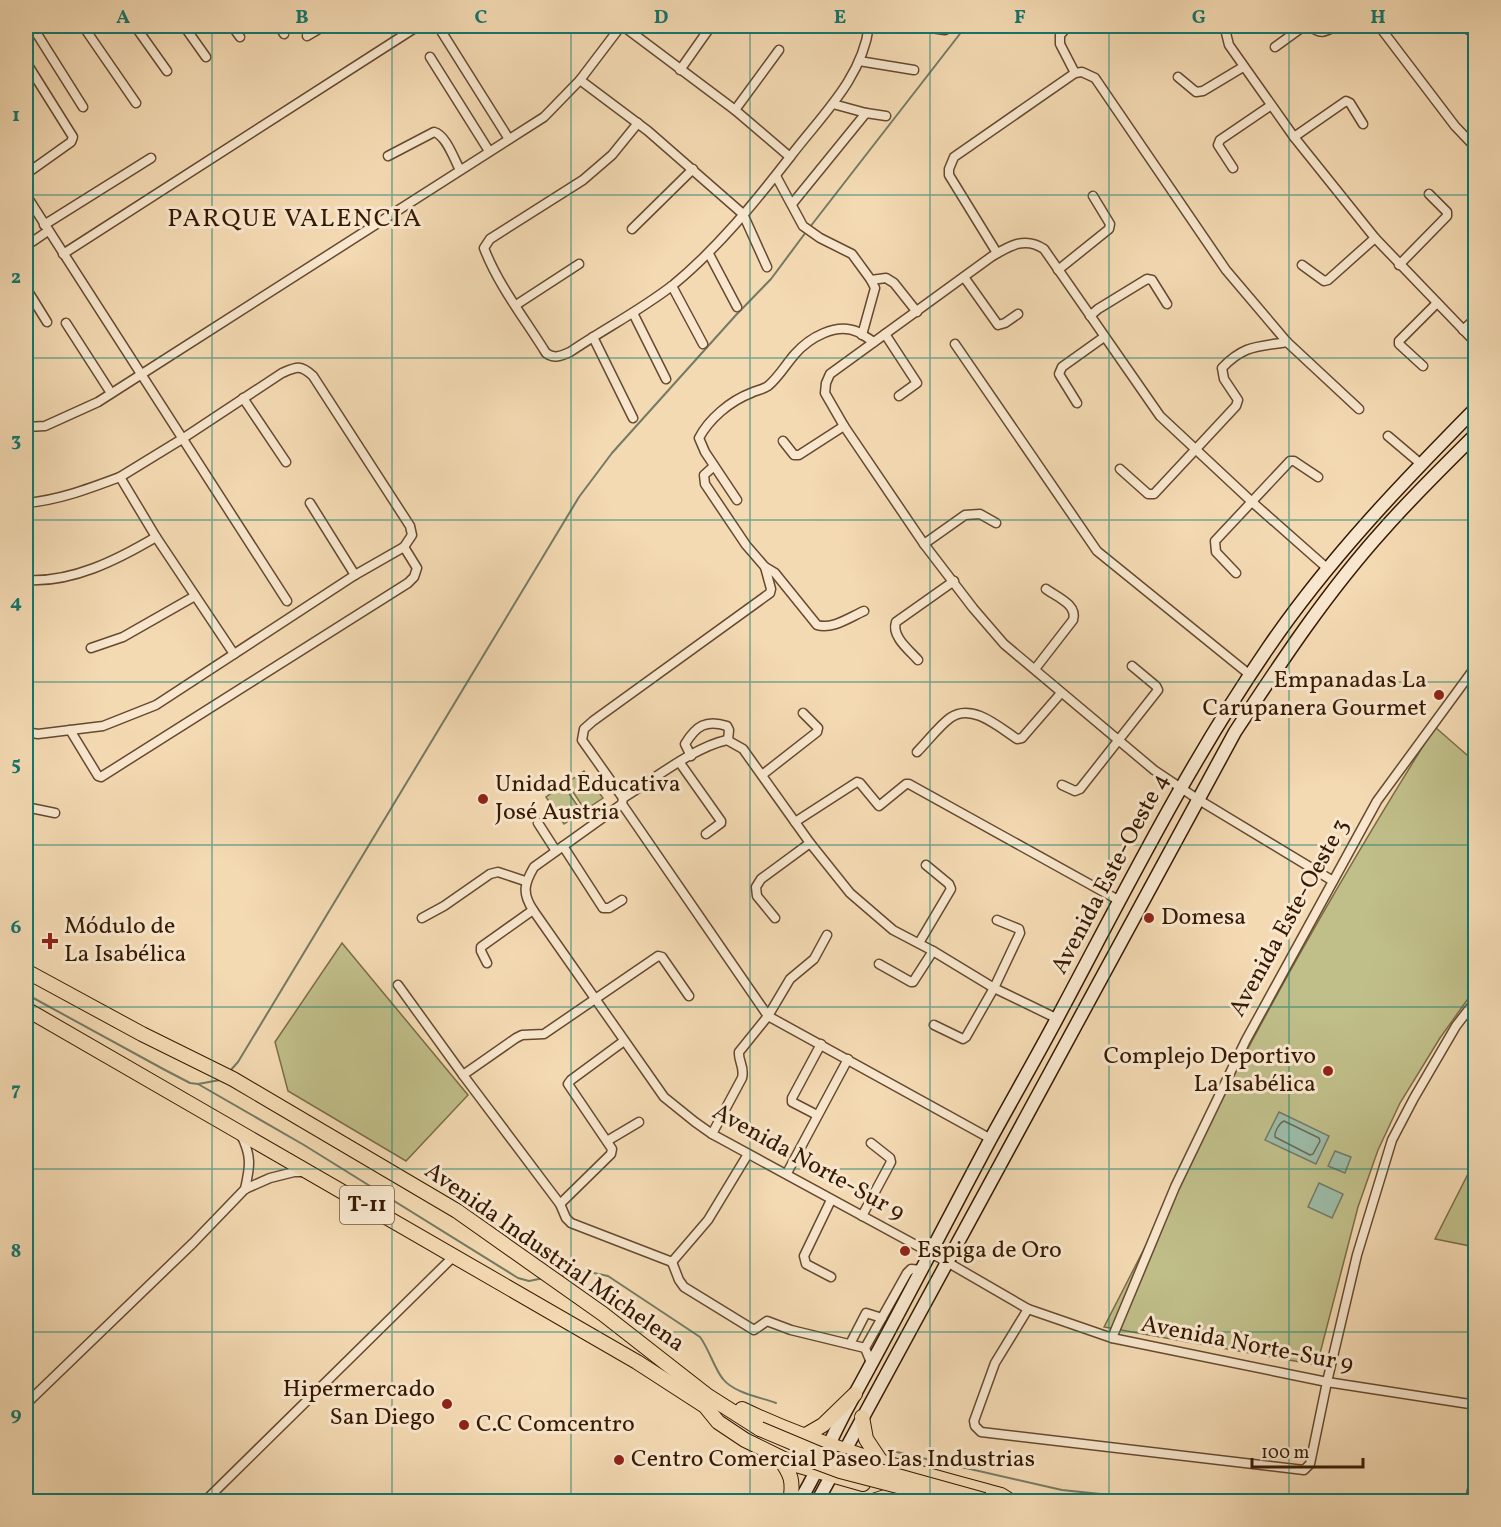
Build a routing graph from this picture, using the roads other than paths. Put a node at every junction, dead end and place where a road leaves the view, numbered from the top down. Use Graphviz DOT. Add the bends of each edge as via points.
graph roads {
  1 [pos="32,26"];
  2 [pos="83,26"];
  3 [pos="135,26"];
  4 [pos="184,26"];
  5 [pos="232,26"];
  6 [pos="279,26"];
  7 [pos="324,26"];
  8 [pos="418,26"];
  9 [pos="438,26"];
  10 [pos="622,26"];
  11 [pos="711,26"];
  12 [pos="869,26"];
  13 [pos="917,26"];
  14 [pos="1068,26"];
  15 [pos="1228,26"];
  16 [pos="1304,26"];
  17 [pos="1310,26"];
  18 [pos="1336,26"];
  19 [pos="1379,26"];
  20 [pos="1463,26"];
  21 [pos="945,30"];
  22 [pos="284,34"];
  23 [pos="1476,35"];
  24 [pos="307,36"];
  25 [pos="240,37"];
  26 [pos="1275,47"];
  27 [pos="779,51"];
  28 [pos="206,57"];
  29 [pos="430,57"];
  30 [pos="859,61"];
  31 [pos="26,62"];
  32 [pos="1243,67"];
  33 [pos="680,70"];
  34 [pos="914,70"];
  35 [pos="167,72"];
  36 [pos="1075,73"];
  37 [pos="1178,77"];
  38 [pos="580,80"];
  39 [pos="136,103"];
  40 [pos="833,104"];
  41 [pos="1270,106"];
  42 [pos="84,107"];
  43 [pos="735,110"];
  44 [pos="866,113"];
  45 [pos="886,116"];
  46 [pos="638,123"];
  47 [pos="1363,124"];
  48 [pos="1294,137"];
  49 [pos="509,138"];
  50 [pos="1476,148"];
  51 [pos="489,151"];
  52 [pos="387,156"];
  53 [pos="790,157"];
  54 [pos="151,158"];
  55 [pos="1233,168"];
  56 [pos="693,169"];
  57 [pos="460,170"];
  58 [pos="26,174"];
  59 [pos="776,176"];
  60 [pos="1429,194"];
  61 [pos="26,195"];
  62 [pos="1093,196"];
  63 [pos="792,204"];
  64 [pos="743,214"];
  65 [pos="46,228"];
  66 [pos="632,229"];
  67 [pos="1375,238"];
  68 [pos="26,246"];
  69 [pos="998,253"];
  70 [pos="63,254"];
  71 [pos="709,254"];
  72 [pos="579,264"];
  73 [pos="1302,265"];
  74 [pos="1400,265"];
  75 [pos="767,267"];
  76 [pos="1058,270"];
  77 [pos="964,277"];
  78 [pos="871,280"];
  79 [pos="672,286"];
  80 [pos="26,288"];
  81 [pos="1437,303"];
  82 [pos="1167,304"];
  83 [pos="516,305"];
  84 [pos="737,307"];
  85 [pos="633,312"];
  86 [pos="917,312"];
  87 [pos="1018,314"];
  88 [pos="1090,316"];
  89 [pos="1476,318"];
  90 [pos="47,322"];
  91 [pos="66,323"];
  92 [pos="1463,330"];
  93 [pos="885,334"];
  94 [pos="862,335"];
  95 [pos="593,337"];
  96 [pos="1104,337"];
  97 [pos="874,342"];
  98 [pos="1287,342"];
  99 [pos="1476,343"];
  100 [pos="703,344"];
  101 [pos="955,344"];
  102 [pos="1423,366"];
  103 [pos="142,374"];
  104 [pos="666,379"];
  105 [pos="111,393"];
  106 [pos="899,396"];
  107 [pos="243,398"];
  108 [pos="1077,403"];
  109 [pos="1476,408"];
  110 [pos="1359,409"];
  111 [pos="633,418"];
  112 [pos="844,426"];
  113 [pos="26,427"];
  114 [pos="1476,434"];
  115 [pos="1388,436"];
  116 [pos="182,439"];
  117 [pos="783,441"];
  118 [pos="1196,450"];
  119 [pos="286,462"];
  120 [pos="1421,464"];
  121 [pos="714,466"];
  122 [pos="1120,469"];
  123 [pos="120,477"];
  124 [pos="1318,477"];
  125 [pos="736,500"];
  126 [pos="1251,501"];
  127 [pos="26,503"];
  128 [pos="310,503"];
  129 [pos="996,523"];
  130 [pos="156,537"];
  131 [pos="924,544"];
  132 [pos="404,547"];
  133 [pos="765,567"];
  134 [pos="1328,569"];
  135 [pos="1236,573"];
  136 [pos="355,575"];
  137 [pos="26,580"];
  138 [pos="954,581"];
  139 [pos="1046,589"];
  140 [pos="195,596"];
  141 [pos="286,601"];
  142 [pos="864,611"];
  143 [pos="91,648"];
  144 [pos="234,654"];
  145 [pos="918,660"];
  146 [pos="1132,666"];
  147 [pos="1476,666"];
  148 [pos="1035,669"];
  149 [pos="1250,675"];
  150 [pos="1061,693"];
  151 [pos="803,713"];
  152 [pos="70,730"];
  153 [pos="26,732"];
  154 [pos="728,740"];
  155 [pos="1119,741"];
  156 [pos="917,752"];
  157 [pos="691,756"];
  158 [pos="680,763"];
  159 [pos="762,775"];
  160 [pos="1062,785"];
  161 [pos="1180,788"];
  162 [pos="1199,800"];
  163 [pos="622,801"];
  164 [pos="26,807"];
  165 [pos="55,813"];
  166 [pos="795,822"];
  167 [pos="538,823"];
  168 [pos="706,834"];
  169 [pos="810,843"];
  170 [pos="560,848"];
  171 [pos="926,865"];
  172 [pos="1333,880"];
  173 [pos="525,881"];
  174 [pos="622,900"];
  175 [pos="1120,901"];
  176 [pos="533,910"];
  177 [pos="422,918"];
  178 [pos="776,918"];
  179 [pos="997,920"];
  180 [pos="827,935"];
  181 [pos="919,943"];
  182 [pos="933,951"];
  183 [pos="487,963"];
  184 [pos="879,964"];
  185 [pos="26,971"];
  186 [pos="398,985"];
  187 [pos="994,988"];
  188 [pos="689,996"];
  189 [pos="594,999"];
  190 [pos="1476,1000"];
  191 [pos="26,1009"];
  192 [pos="768,1016"];
  193 [pos="1058,1019"];
  194 [pos="934,1025"];
  195 [pos="624,1041"];
  196 [pos="821,1044"];
  197 [pos="848,1059"];
  198 [pos="463,1074"];
  199 [pos="817,1115"];
  200 [pos="639,1122"];
  201 [pos="240,1132"];
  202 [pos="712,1134"];
  203 [pos="991,1139"];
  204 [pos="607,1141"];
  205 [pos="871,1143"];
  206 [pos="748,1154"];
  207 [pos="310,1172"];
  208 [pos="787,1173"];
  209 [pos="245,1189"];
  210 [pos="831,1200"];
  211 [pos="560,1204"];
  212 [pos="862,1216"];
  213 [pos="931,1254"];
  214 [pos="454,1256"];
  215 [pos="672,1262"];
  216 [pos="947,1262"];
  217 [pos="923,1270"];
  218 [pos="831,1277"];
  219 [pos="1028,1309"];
  220 [pos="882,1318"];
  221 [pos="1112,1338"];
  222 [pos="850,1344"];
  223 [pos="865,1348"];
  224 [pos="872,1365"];
  225 [pos="1327,1382"];
  226 [pos="852,1400"];
  227 [pos="710,1403"];
  228 [pos="26,1404"];
  229 [pos="1476,1405"];
  230 [pos="862,1417"];
  231 [pos="757,1432"];
  232 [pos="804,1436"];
  233 [pos="828,1445"];
  234 [pos="843,1451"];
  235 [pos="779,1457"];
  236 [pos="882,1463"];
  237 [pos="1476,1468"];
  238 [pos="816,1471"];
  239 [pos="830,1476"];
  240 [pos="900,1492"];
  241 [pos="991,1501"];
  242 [pos="204,1502"];
  243 [pos="790,1502"];
  244 [pos="799,1502"];
  245 [pos="817,1502"];
  246 [pos="870,1502"];
  247 [pos="935,1502"];
  248 [pos="957,1502"];
  249 [pos="1012,1502"];
  250 [pos="1470,1502"];
  1 -- 42 [label="street"];
  2 -- 39 [label="street"];
  3 -- 35 [label="street"];
  4 -- 28 [label="street"];
  5 -- 25 [label="street"];
  6 -- 22 [label="street"];
  7 -- 24 [label="street"];
  8 -- 70 [label="street"];
  9 -- 49 [label="street"];
  10 -- 33 [label="street"];
  10 -- 38 [label="street"];
  11 -- 33 [label="street"];
  12 -- 30 [label="street"];
  13 -- 21 [label="street"];
  14 -- 36 [label="street" via="1060,35 1060,44"];
  15 -- 32 [label="street" via="1229,45"];
  16 -- 26 [label="street"];
  17 -- 18 [label="street" via="1317,32"];
  19 -- 50 [label="street"];
  20 -- 23 [label="street"];
  27 -- 43 [label="street"];
  29 -- 51 [label="street"];
  30 -- 34 [label="street"];
  30 -- 40 [label="street"];
  31 -- 58 [label="street" via="73,137"];
  32 -- 37 [label="street" via="1203,91 1196,92"];
  32 -- 41 [label="street"];
  33 -- 43 [label="street"];
  36 -- 69 [label="street" via="951,163 950,176"];
  36 -- 98 [label="street" via="1095,78 1226,270"];
  38 -- 46 [label="street"];
  38 -- 49 [label="street" via="544,117"];
  40 -- 44 [label="street"];
  40 -- 53 [label="street"];
  41 -- 48 [label="street"];
  41 -- 55 [label="street" via="1220,140 1218,145"];
  43 -- 53 [label="street"];
  44 -- 45 [label="street"];
  44 -- 63 [label="street"];
  46 -- 56 [label="street"];
  46 -- 83 [label="street" via="612,155 583,180 490,238 484,249"];
  47 -- 48 [label="street" via="1346,101"];
  48 -- 67 [label="street"];
  49 -- 51 [label="street"];
  51 -- 57 [label="street"];
  52 -- 57 [label="street" via="438,132"];
  53 -- 59 [label="street"];
  54 -- 65 [label="street"];
  56 -- 64 [label="street"];
  56 -- 66 [label="street"];
  57 -- 103 [label="street"];
  59 -- 63 [label="street"];
  59 -- 64 [label="street"];
  60 -- 74 [label="street" via="1447,216"];
  61 -- 65 [label="street"];
  62 -- 76 [label="street" via="1110,224 1109,229"];
  63 -- 78 [label="street" via="803,226 852,254"];
  64 -- 71 [label="street"];
  64 -- 75 [label="street"];
  65 -- 68 [label="street"];
  65 -- 70 [label="street"];
  67 -- 73 [label="street" via="1329,280"];
  67 -- 74 [label="street"];
  69 -- 76 [label="street" via="1020,242 1036,244"];
  69 -- 77 [label="street"];
  70 -- 103 [label="street"];
  71 -- 79 [label="street"];
  71 -- 84 [label="street"];
  72 -- 83 [label="street"];
  74 -- 81 [label="street"];
  76 -- 88 [label="street"];
  77 -- 86 [label="street"];
  77 -- 87 [label="street" via="998,324"];
  78 -- 86 [label="street" via="886,278 894,283"];
  78 -- 94 [label="street" via="875,288"];
  79 -- 85 [label="street"];
  79 -- 100 [label="street"];
  80 -- 90 [label="street"];
  81 -- 92 [label="street"];
  81 -- 102 [label="street" via="1399,340"];
  82 -- 88 [label="street" via="1152,280 1147,279"];
  83 -- 95 [label="street" via="551,356 559,357"];
  85 -- 95 [label="street"];
  85 -- 104 [label="street"];
  86 -- 93 [label="street"];
  88 -- 96 [label="street"];
  89 -- 92 [label="street"];
  91 -- 105 [label="street"];
  92 -- 99 [label="street"];
  93 -- 97 [label="street"];
  93 -- 106 [label="street" via="917,383"];
  94 -- 97 [label="street"];
  94 -- 121 [label="street" via="842,330 816,337 795,354 770,384 723,410 699,438"];
  95 -- 111 [label="street"];
  96 -- 108 [label="street" via="1062,367 1059,374"];
  96 -- 118 [label="street" via="1160,416"];
  97 -- 112 [label="street" via="830,374 826,383 825,393"];
  98 -- 110 [label="street"];
  98 -- 118 [label="street" via="1246,348 1222,368 1224,379 1238,399 1236,406"];
  101 -- 149 [label="street" via="1097,551"];
  103 -- 105 [label="street"];
  103 -- 116 [label="street"];
  105 -- 113 [label="street" via="45,426"];
  107 -- 116 [label="street"];
  107 -- 119 [label="street"];
  107 -- 132 [label="street" via="282,373 305,368 410,526 412,536"];
  109 -- 120 [label="main road, Avenida Este-Oeste 4"];
  112 -- 117 [label="street" via="799,455 794,455"];
  112 -- 131 [label="street"];
  114 -- 162 [label="main road" via="1383,530 1309,622 1235,732"];
  115 -- 120 [label="street"];
  116 -- 123 [label="street"];
  116 -- 141 [label="street"];
  118 -- 122 [label="street" via="1150,495"];
  118 -- 126 [label="street"];
  120 -- 134 [label="main road, Avenida Este-Oeste 4"];
  121 -- 125 [label="street"];
  121 -- 133 [label="street" via="706,472 705,484"];
  123 -- 127 [label="street" via="51,501"];
  123 -- 130 [label="street"];
  124 -- 126 [label="street" via="1290,461"];
  126 -- 134 [label="street"];
  126 -- 135 [label="street" via="1215,541 1216,552"];
  128 -- 136 [label="street"];
  129 -- 131 [label="street" via="980,514 965,515"];
  130 -- 137 [label="street" via="95,568 45,581"];
  130 -- 140 [label="street"];
  131 -- 138 [label="street"];
  132 -- 136 [label="street"];
  132 -- 152 [label="street" via="417,568 408,583 101,777"];
  133 -- 142 [label="street" via="817,625 833,625"];
  133 -- 163 [label="street" via="770,593 584,729 582,740"];
  134 -- 149 [label="main road, Avenida Este-Oeste 4"];
  136 -- 144 [label="street"];
  138 -- 145 [label="street" via="896,622 896,634"];
  138 -- 148 [label="street" via="1004,644"];
  139 -- 148 [label="street" via="1073,608 1075,614"];
  140 -- 143 [label="street" via="123,637"];
  140 -- 144 [label="street"];
  144 -- 152 [label="street" via="156,705 103,726"];
  146 -- 155 [label="street" via="1158,690"];
  147 -- 172 [label="street, Avenida Este-Oeste 3" via="1377,801"];
  148 -- 150 [label="street"];
  149 -- 161 [label="main road, Avenida Este-Oeste 4"];
  150 -- 155 [label="street"];
  150 -- 156 [label="street" via="1022,738 1017,740 979,716 966,713 951,717"];
  151 -- 159 [label="street" via="818,728 817,732"];
  152 -- 153 [label="street"];
  154 -- 157 [label="street"];
  154 -- 157 [label="street" via="727,726 714,722 704,725 685,744"];
  154 -- 159 [label="street" via="743,749"];
  155 -- 160 [label="street" via="1080,789"];
  155 -- 161 [label="street"];
  157 -- 158 [label="street"];
  158 -- 163 [label="street"];
  158 -- 168 [label="street" via="721,821"];
  159 -- 166 [label="street"];
  161 -- 162 [label="street"];
  161 -- 175 [label="main road, Avenida Este-Oeste 4"];
  162 -- 172 [label="street"];
  162 -- 216 [label="main road"];
  163 -- 170 [label="street"];
  163 -- 192 [label="street"];
  164 -- 165 [label="street"];
  166 -- 169 [label="street"];
  166 -- 175 [label="street" via="856,782 879,806 909,784"];
  167 -- 170 [label="street"];
  169 -- 178 [label="street" via="761,879 756,887 757,896"];
  169 -- 181 [label="street" via="849,893 893,930"];
  170 -- 173 [label="street" via="534,867"];
  170 -- 174 [label="street" via="603,908"];
  171 -- 181 [label="street" via="951,889"];
  172 -- 221 [label="street, Avenida Este-Oeste 3" via="1232,1066 1175,1187"];
  173 -- 176 [label="street, Avenida Norte-Sur 9" via="527,900"];
  173 -- 177 [label="street" via="498,872 490,874"];
  175 -- 193 [label="main road, Avenida Este-Oeste 4"];
  176 -- 183 [label="street" via="481,947"];
  176 -- 189 [label="street, Avenida Norte-Sur 9"];
  179 -- 187 [label="street" via="1020,933"];
  180 -- 192 [label="street" via="814,959 790,979"];
  181 -- 182 [label="street"];
  182 -- 184 [label="street" via="913,982"];
  182 -- 187 [label="street"];
  185 -- 227 [label="main road, Avenida Industrial Michelena / T-11" via="227,1076 457,1211 569,1290"];
  186 -- 198 [label="street"];
  187 -- 193 [label="street"];
  187 -- 194 [label="street" via="963,1039"];
  188 -- 189 [label="street" via="658,956"];
  189 -- 195 [label="street, Avenida Norte-Sur 9"];
  189 -- 198 [label="street" via="544,1035 522,1035"];
  190 -- 225 [label="street" via="1456,1026 1392,1140 1357,1255"];
  191 -- 201 [label="main road, Avenida Industrial Michelena / T-11"];
  192 -- 196 [label="street"];
  192 -- 202 [label="street" via="739,1052 742,1078"];
  193 -- 203 [label="main road, Avenida Este-Oeste 4"];
  195 -- 202 [label="street, Avenida Norte-Sur 9" via="664,1097"];
  195 -- 204 [label="street" via="568,1084"];
  196 -- 197 [label="street"];
  196 -- 199 [label="street" via="792,1098 792,1102"];
  197 -- 199 [label="street"];
  197 -- 203 [label="street"];
  198 -- 211 [label="street"];
  199 -- 208 [label="street"];
  200 -- 204 [label="street"];
  201 -- 207 [label="main road, Avenida Industrial Michelena / T-11"];
  201 -- 209 [label="street" via="249,1150"];
  202 -- 206 [label="street, Avenida Norte-Sur 9"];
  203 -- 213 [label="main road, Avenida Este-Oeste 4"];
  204 -- 211 [label="street" via="611,1154"];
  205 -- 212 [label="street" via="891,1162"];
  206 -- 208 [label="street, Avenida Norte-Sur 9"];
  206 -- 215 [label="street" via="708,1220"];
  207 -- 209 [label="street" via="270,1178"];
  207 -- 214 [label="main road, Avenida Industrial Michelena / T-11"];
  208 -- 210 [label="street, Avenida Norte-Sur 9"];
  209 -- 228 [label="street"];
  210 -- 212 [label="street, Avenida Norte-Sur 9"];
  210 -- 218 [label="street" via="804,1256 806,1264"];
  211 -- 215 [label="street" via="571,1223"];
  212 -- 213 [label="street, Avenida Norte-Sur 9"];
  213 -- 216 [label="street, Avenida Norte-Sur 9"];
  213 -- 217 [label="main road, Avenida Este-Oeste 4"];
  214 -- 227 [label="main road, Avenida Industrial Michelena / T-11"];
  214 -- 242 [label="street"];
  215 -- 222 [label="street" via="684,1287 754,1330 767,1321"];
  216 -- 219 [label="street, Avenida Norte-Sur 9"];
  216 -- 230 [label="main road"];
  217 -- 220 [label="street" via="910,1269"];
  217 -- 224 [label="main road, Avenida Este-Oeste 4"];
  219 -- 221 [label="street, Avenida Norte-Sur 9"];
  219 -- 225 [label="street" via="995,1363 974,1421 981,1432 1304,1470 1308,1467"];
  220 -- 222 [label="street" via="866,1313"];
  220 -- 223 [label="street"];
  221 -- 225 [label="street, Avenida Norte-Sur 9"];
  222 -- 223 [label="street"];
  223 -- 224 [label="street"];
  224 -- 226 [label="main road, Avenida Este-Oeste 4"];
  225 -- 229 [label="street, Avenida Norte-Sur 9"];
  226 -- 232 [label="main road"];
  226 -- 233 [label="main road, Avenida Este-Oeste 4"];
  227 -- 231 [label="main road, T-11"];
  227 -- 232 [label="main road, Avenida Industrial Michelena / T-11" via="728,1402"];
  227 -- 235 [label="main road, Avenida Industrial Michelena / T-11" via="718,1422"];
  230 -- 234 [label="main road"];
  230 -- 236 [label="main road" via="866,1439"];
  231 -- 241 [label="main road, T-11, bridge" via="822,1455"];
  231 -- 248 [label="main road, T-11, bridge" via="785,1450 829,1467"];
  232 -- 233 [label="main road, Avenida Industrial Michelena / T-11"];
  233 -- 234 [label="main road, Avenida Industrial Michelena / T-11"];
  233 -- 238 [label="main road, Avenida Este-Oeste 4"];
  234 -- 236 [label="main road, Avenida Industrial Michelena / T-11"];
  234 -- 239 [label="main road"];
  235 -- 238 [label="main road, Avenida Industrial Michelena / T-11"];
  235 -- 243 [label="main road" via="792,1477"];
  236 -- 249 [label="main road, Avenida Industrial Michelena / T-11" via="1001,1495"];
  237 -- 250 [label="street"];
  238 -- 239 [label="main road, Avenida Industrial Michelena / T-11"];
  238 -- 244 [label="main road, Avenida Este-Oeste 4"];
  239 -- 240 [label="main road, Avenida Industrial Michelena / T-11"];
  239 -- 245 [label="main road"];
  240 -- 246 [label="main road"];
  240 -- 247 [label="main road, Avenida Industrial Michelena / T-11"];
}
